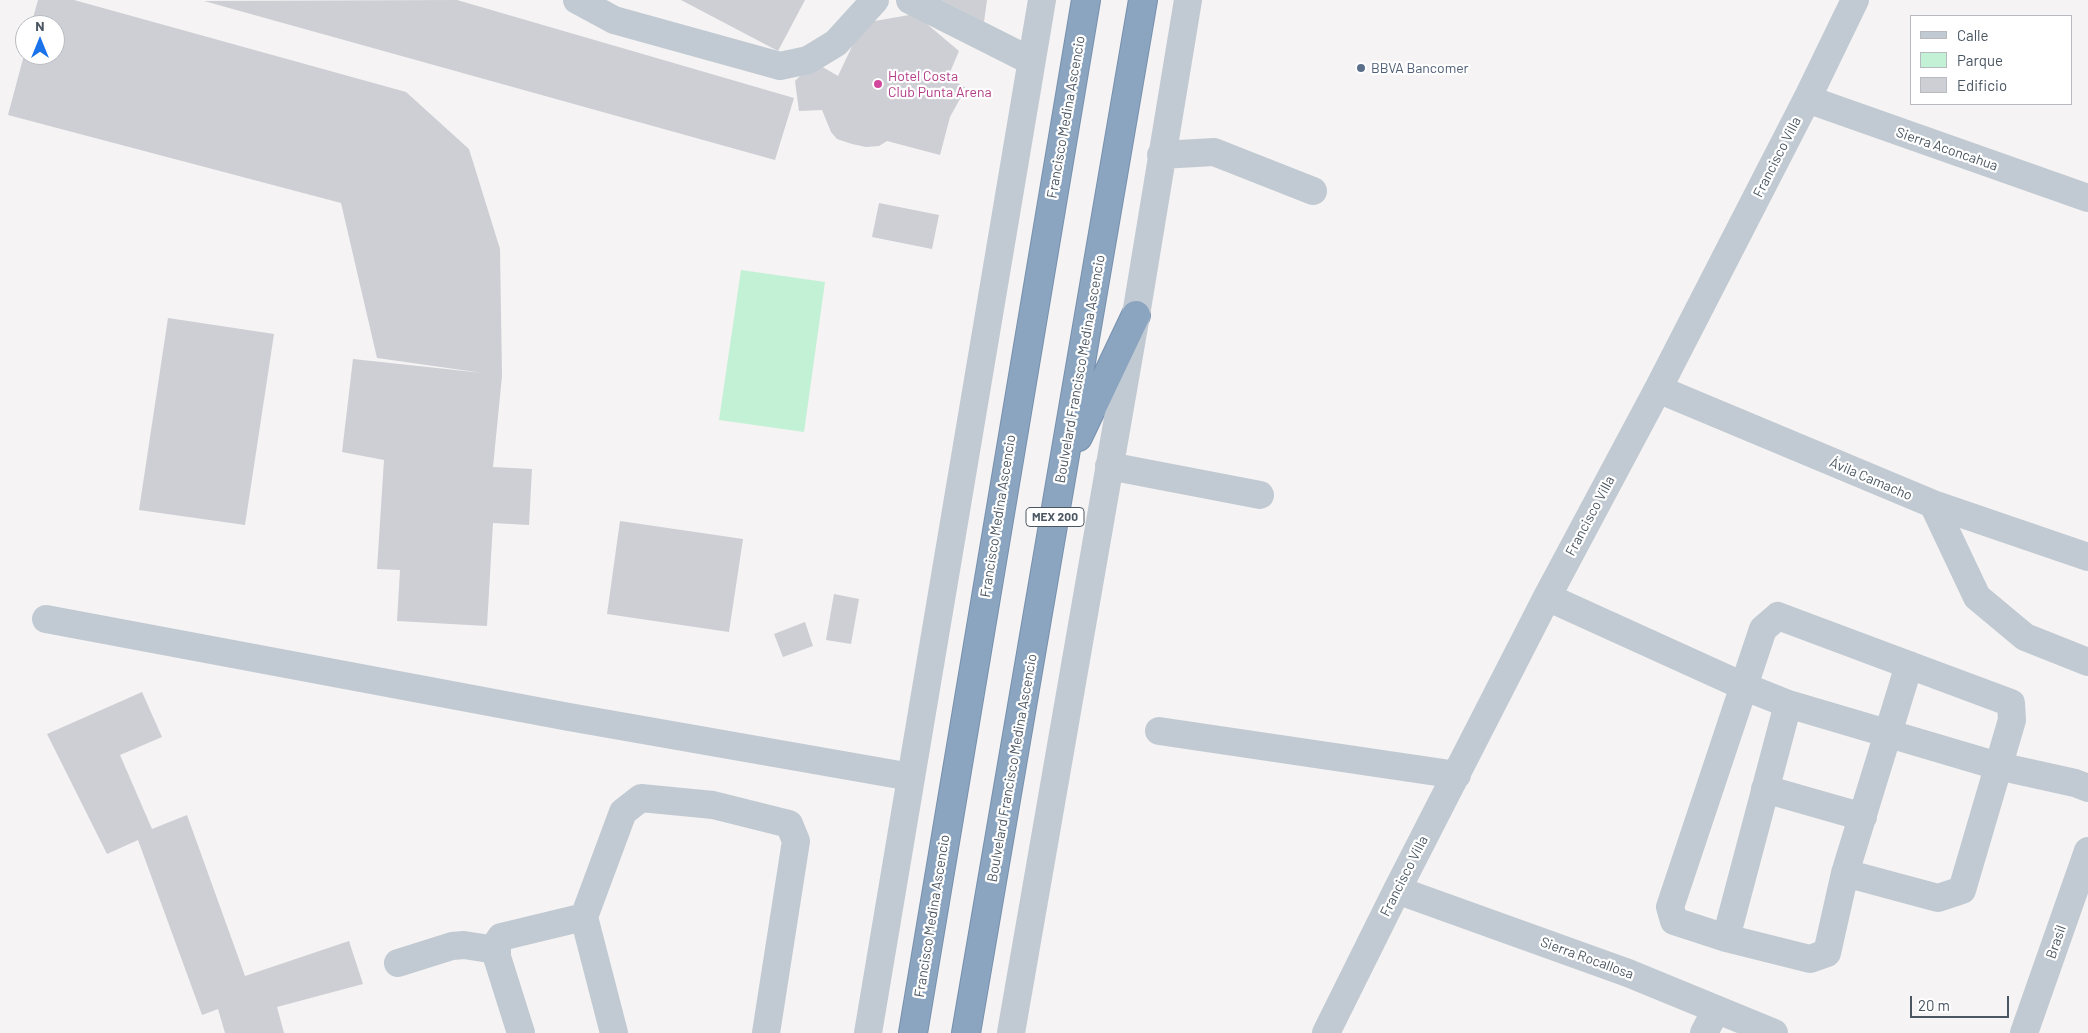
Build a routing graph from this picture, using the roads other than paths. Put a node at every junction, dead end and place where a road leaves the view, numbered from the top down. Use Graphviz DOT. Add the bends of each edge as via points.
graph roads {
  1 [pos="576,0"];
  2 [pos="875,0"];
  3 [pos="910,0"];
  4 [pos="1042,0"];
  5 [pos="1086,0"];
  6 [pos="1143,0"];
  7 [pos="1188,0"];
  8 [pos="1854,0"];
  9 [pos="1031,61"];
  10 [pos="1807,99"];
  11 [pos="1161,156"];
  12 [pos="1313,192"];
  13 [pos="2088,198"];
  14 [pos="1136,315"];
  15 [pos="1658,389"];
  16 [pos="1109,466"];
  17 [pos="1063,470"];
  18 [pos="1260,495"];
  19 [pos="1932,504"];
  20 [pos="2088,558"];
  21 [pos="1547,597"];
  22 [pos="46,619"];
  23 [pos="2088,662"];
  24 [pos="1909,665"];
  25 [pos="1743,686"];
  26 [pos="1788,704"];
  27 [pos="1159,731"];
  28 [pos="1887,734"];
  29 [pos="1998,766"];
  30 [pos="1457,775"];
  31 [pos="911,777"];
  32 [pos="2088,788"];
  33 [pos="1765,789"];
  34 [pos="1863,817"];
  35 [pos="2086,860"];
  36 [pos="1845,873"];
  37 [pos="1397,890"];
  38 [pos="584,917"];
  39 [pos="1726,938"];
  40 [pos="496,950"];
  41 [pos="398,963"];
  42 [pos="1710,1022"];
  43 [pos="521,1033"];
  44 [pos="614,1033"];
  45 [pos="766,1033"];
  46 [pos="868,1033"];
  47 [pos="913,1033"];
  48 [pos="966,1033"];
  49 [pos="1011,1033"];
  50 [pos="1326,1033"];
  51 [pos="1774,1033"];
  52 [pos="2024,1033"];
  1 -- 2 [label="street" via="614,20 780,66 808,60 836,43"];
  3 -- 9 [label="street"];
  4 -- 9 [label="street"];
  5 -- 47 [label="highway, Francisco Medina Ascencio"];
  6 -- 17 [label="highway, Boulvelard Francisco Medina Ascencio / MEX 200"];
  7 -- 11 [label="street"];
  8 -- 10 [label="street, Francisco Villa"];
  9 -- 31 [label="street"];
  10 -- 13 [label="street, Sierra Aconcahua"];
  10 -- 15 [label="street, Francisco Villa"];
  11 -- 12 [label="street" via="1214,152"];
  11 -- 14 [label="street"];
  14 -- 16 [label="street"];
  14 -- 17 [label="highway"];
  15 -- 19 [label="street, Ávila Camacho"];
  15 -- 21 [label="street, Francisco Villa"];
  16 -- 18 [label="street"];
  16 -- 49 [label="street"];
  17 -- 48 [label="highway, Boulvelard Francisco Medina Ascencio / MEX 200"];
  19 -- 20 [label="street, Ávila Camacho"];
  19 -- 23 [label="street" via="1977,597 2025,637"];
  21 -- 25 [label="street"];
  21 -- 30 [label="street, Francisco Villa"];
  22 -- 31 [label="street" via="569,718"];
  24 -- 25 [label="street" via="1778,616 1763,629"];
  24 -- 28 [label="street"];
  24 -- 29 [label="street" via="2011,703 2012,720"];
  25 -- 26 [label="street"];
  25 -- 39 [label="street" via="1670,907 1674,921"];
  26 -- 28 [label="street"];
  26 -- 33 [label="street"];
  27 -- 30 [label="street"];
  28 -- 29 [label="street"];
  28 -- 34 [label="street"];
  29 -- 32 [label="street"];
  29 -- 36 [label="street" via="1962,890 1938,898"];
  30 -- 37 [label="street, Francisco Villa"];
  31 -- 46 [label="street"];
  33 -- 34 [label="street"];
  33 -- 39 [label="street"];
  34 -- 36 [label="street"];
  35 -- 52 [label="street, Brasil"];
  36 -- 39 [label="street" via="1827,953 1810,960"];
  37 -- 42 [label="street, Sierra Rocallosa" via="1628,973"];
  37 -- 50 [label="street, Francisco Villa"];
  38 -- 40 [label="street" via="501,937"];
  38 -- 44 [label="street"];
  38 -- 45 [label="street" via="623,812 641,798 713,805 789,824 796,841"];
  40 -- 41 [label="street" via="452,946"];
  40 -- 43 [label="street"];
  42 -- 51 [label="street, Sierra Rocallosa"];
}
